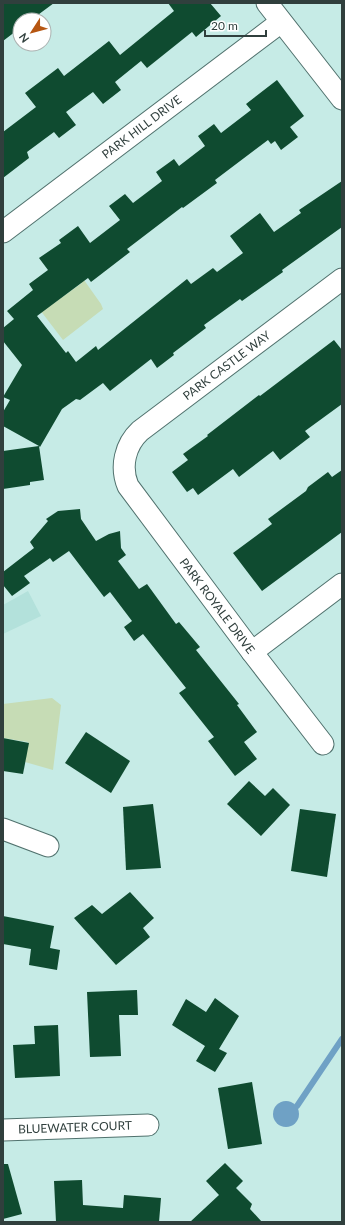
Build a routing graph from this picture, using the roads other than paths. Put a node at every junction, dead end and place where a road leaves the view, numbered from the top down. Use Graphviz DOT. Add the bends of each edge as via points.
graph roads {
  1 [pos="267,3"];
  2 [pos="281,22"];
  3 [pos="342,99"];
  4 [pos="3,232"];
  5 [pos="342,279"];
  6 [pos="124,462"];
  7 [pos="342,584"];
  8 [pos="252,652"];
  9 [pos="323,744"];
  10 [pos="3,828"];
  11 [pos="48,846"];
  12 [pos="148,1125"];
  13 [pos="3,1130"];
  1 -- 2 [label="street"];
  2 -- 3 [label="street"];
  2 -- 4 [label="street, PARK HILL DRIVE"];
  5 -- 6 [label="street, PARK CASTLE WAY" via="140,431 128,446"];
  6 -- 8 [label="street, PARK ROYALE DRIVE" via="128,486"];
  7 -- 8 [label="street"];
  8 -- 9 [label="street, PARK ROYALE DRIVE"];
  10 -- 11 [label="street"];
  12 -- 13 [label="street, BLUEWATER COURT"];
}
